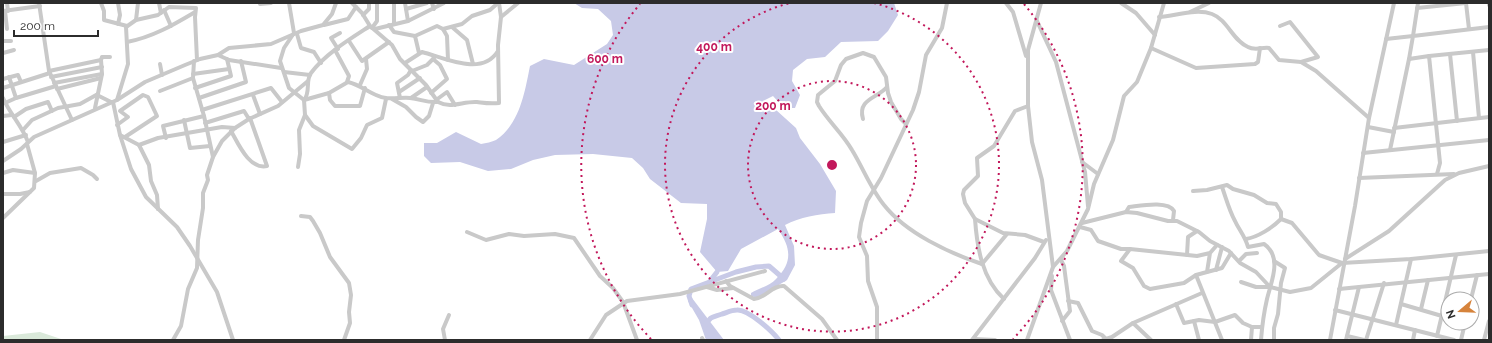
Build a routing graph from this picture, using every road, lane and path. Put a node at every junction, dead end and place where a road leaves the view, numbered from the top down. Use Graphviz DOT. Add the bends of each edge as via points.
graph roads {
  1 [pos="7,3"];
  2 [pos="101,3"];
  3 [pos="118,3"];
  4 [pos="138,3"];
  5 [pos="158,3"];
  6 [pos="271,3"];
  7 [pos="289,3"];
  8 [pos="336,3"];
  9 [pos="352,3"];
  10 [pos="369,3"];
  11 [pos="377,3"];
  12 [pos="394,3"];
  13 [pos="406,3"];
  14 [pos="427,3"];
  15 [pos="432,3"];
  16 [pos="444,3"];
  17 [pos="499,3"];
  18 [pos="518,3"];
  19 [pos="947,3"];
  20 [pos="1006,3"];
  21 [pos="1041,3"];
  22 [pos="1121,3"];
  23 [pos="1164,3"];
  24 [pos="1209,3"];
  25 [pos="1394,3"];
  26 [pos="1418,3"];
  27 [pos="1466,3"];
  28 [pos="260,4"];
  29 [pos="39,5"];
  30 [pos="356,7"];
  31 [pos="1417,8"];
  32 [pos="406,9"];
  33 [pos="434,9"];
  34 [pos="5,11"];
  35 [pos="163,12"];
  36 [pos="195,12"];
  37 [pos="1190,13"];
  38 [pos="363,15"];
  39 [pos="501,17"];
  40 [pos="1159,17"];
  41 [pos="1036,19"];
  42 [pos="136,20"];
  43 [pos="408,21"];
  44 [pos="5,23"];
  45 [pos="118,24"];
  46 [pos="394,24"];
  47 [pos="323,25"];
  48 [pos="389,25"];
  49 [pos="127,26"];
  50 [pos="171,26"];
  51 [pos="1280,26"];
  52 [pos="1489,26"];
  53 [pos="452,27"];
  54 [pos="372,28"];
  55 [pos="7,29"];
  56 [pos="443,29"];
  57 [pos="1469,29"];
  58 [pos="340,33"];
  59 [pos="297,34"];
  60 [pos="1155,35"];
  61 [pos="292,36"];
  62 [pos="415,36"];
  63 [pos="1413,36"];
  64 [pos="1386,39"];
  65 [pos="3,41"];
  66 [pos="11,41"];
  67 [pos="349,41"];
  68 [pos="127,42"];
  69 [pos="389,42"];
  70 [pos="1151,48"];
  71 [pos="1260,48"];
  72 [pos="14,50"];
  73 [pos="337,50"];
  74 [pos="1489,50"];
  75 [pos="498,51"];
  76 [pos="1473,52"];
  77 [pos="3,53"];
  78 [pos="420,53"];
  79 [pos="1450,54"];
  80 [pos="218,55"];
  81 [pos="1429,56"];
  82 [pos="110,57"];
  83 [pos="434,57"];
  84 [pos="1027,58"];
  85 [pos="227,59"];
  86 [pos="366,59"];
  87 [pos="1408,59"];
  88 [pos="101,60"];
  89 [pos="448,60"];
  90 [pos="196,61"];
  91 [pos="241,61"];
  92 [pos="1301,62"];
  93 [pos="321,63"];
  94 [pos="405,63"];
  95 [pos="160,64"];
  96 [pos="473,64"];
  97 [pos="102,67"];
  98 [pos="229,69"];
  99 [pos="282,70"];
  100 [pos="412,70"];
  101 [pos="50,74"];
  102 [pos="162,75"];
  103 [pos="310,75"];
  104 [pos="102,76"];
  105 [pos="193,76"];
  106 [pos="8,77"];
  107 [pos="420,78"];
  108 [pos="3,79"];
  109 [pos="21,82"];
  110 [pos="308,82"];
  111 [pos="347,82"];
  112 [pos="11,85"];
  113 [pos="56,86"];
  114 [pos="360,86"];
  115 [pos="427,87"];
  116 [pos="887,87"];
  117 [pos="3,88"];
  118 [pos="195,88"];
  119 [pos="365,88"];
  120 [pos="160,91"];
  121 [pos="296,92"];
  122 [pos="399,92"];
  123 [pos="329,93"];
  124 [pos="431,93"];
  125 [pos="97,95"];
  126 [pos="253,95"];
  127 [pos="3,98"];
  128 [pos="16,98"];
  129 [pos="199,98"];
  130 [pos="400,98"];
  131 [pos="411,98"];
  132 [pos="386,99"];
  133 [pos="392,99"];
  134 [pos="304,100"];
  135 [pos="114,101"];
  136 [pos="436,101"];
  137 [pos="282,102"];
  138 [pos="5,103"];
  139 [pos="455,105"];
  140 [pos="65,106"];
  141 [pos="1028,106"];
  142 [pos="95,108"];
  143 [pos="202,110"];
  144 [pos="52,111"];
  145 [pos="117,111"];
  146 [pos="260,114"];
  147 [pos="305,115"];
  148 [pos="3,116"];
  149 [pos="13,116"];
  150 [pos="204,116"];
  151 [pos="1489,117"];
  152 [pos="1370,118"];
  153 [pos="1479,118"];
  154 [pos="249,119"];
  155 [pos="863,119"];
  156 [pos="72,120"];
  157 [pos="184,120"];
  158 [pos="1457,121"];
  159 [pos="206,123"];
  160 [pos="1436,123"];
  161 [pos="906,124"];
  162 [pos="117,125"];
  163 [pos="1368,127"];
  164 [pos="235,128"];
  165 [pos="23,130"];
  166 [pos="207,130"];
  167 [pos="1394,130"];
  168 [pos="231,131"];
  169 [pos="187,134"];
  170 [pos="26,135"];
  171 [pos="120,135"];
  172 [pos="125,137"];
  173 [pos="166,138"];
  174 [pos="1489,140"];
  175 [pos="3,142"];
  176 [pos="28,143"];
  177 [pos="139,145"];
  178 [pos="210,146"];
  179 [pos="1438,146"];
  180 [pos="1390,150"];
  181 [pos="1363,153"];
  182 [pos="213,157"];
  183 [pos="3,161"];
  184 [pos="1082,162"];
  185 [pos="1489,166"];
  186 [pos="298,167"];
  187 [pos="3,173"];
  188 [pos="35,173"];
  189 [pos="1098,174"];
  190 [pos="1437,174"];
  191 [pos="1457,174"];
  192 [pos="1359,178"];
  193 [pos="96,179"];
  194 [pos="36,181"];
  195 [pos="1222,187"];
  196 [pos="874,189"];
  197 [pos="32,191"];
  198 [pos="1193,191"];
  199 [pos="3,194"];
  200 [pos="158,209"];
  201 [pos="1088,209"];
  202 [pos="1126,212"];
  203 [pos="301,216"];
  204 [pos="3,218"];
  205 [pos="975,219"];
  206 [pos="1281,219"];
  207 [pos="1173,220"];
  208 [pos="1081,225"];
  209 [pos="1197,231"];
  210 [pos="467,232"];
  211 [pos="1007,234"];
  212 [pos="1049,237"];
  213 [pos="1246,239"];
  214 [pos="1044,242"];
  215 [pos="1217,245"];
  216 [pos="1222,247"];
  217 [pos="1130,249"];
  218 [pos="1489,251"];
  219 [pos="1210,253"];
  220 [pos="1230,253"];
  221 [pos="1257,253"];
  222 [pos="1187,255"];
  223 [pos="1456,255"];
  224 [pos="1411,259"];
  225 [pos="1060,260"];
  226 [pos="1239,261"];
  227 [pos="1274,261"];
  228 [pos="1344,261"];
  229 [pos="199,262"];
  230 [pos="982,264"];
  231 [pos="1052,268"];
  232 [pos="1216,270"];
  233 [pos="765,271"];
  234 [pos="1207,272"];
  235 [pos="1489,274"];
  236 [pos="1196,275"];
  237 [pos="1477,275"];
  238 [pos="1450,278"];
  239 [pos="1428,280"];
  240 [pos="726,281"];
  241 [pos="1241,282"];
  242 [pos="1406,282"];
  243 [pos="1384,283"];
  244 [pos="707,287"];
  245 [pos="1271,287"];
  246 [pos="1359,287"];
  247 [pos="733,288"];
  248 [pos="1340,289"];
  249 [pos="1280,290"];
  250 [pos="1447,291"];
  251 [pos="1473,291"];
  252 [pos="1202,293"];
  253 [pos="1004,299"];
  254 [pos="1068,301"];
  255 [pos="623,302"];
  256 [pos="1176,304"];
  257 [pos="1401,304"];
  258 [pos="1421,309"];
  259 [pos="1335,310"];
  260 [pos="1353,314"];
  261 [pos="448,315"];
  262 [pos="1440,315"];
  263 [pos="1372,319"];
  264 [pos="1062,321"];
  265 [pos="1194,321"];
  266 [pos="1214,322"];
  267 [pos="1489,322"];
  268 [pos="1133,323"];
  269 [pos="1440,324"];
  270 [pos="1396,325"];
  271 [pos="1252,326"];
  272 [pos="1262,327"];
  273 [pos="1488,327"];
  274 [pos="1415,330"];
  275 [pos="1437,336"];
  276 [pos="1347,338"];
  277 [pos="973,339"];
  278 [pos="173,340"];
  279 [pos="233,340"];
  280 [pos="344,340"];
  281 [pos="445,340"];
  282 [pos="590,340"];
  283 [pos="637,340"];
  284 [pos="837,340"];
  285 [pos="877,340"];
  286 [pos="994,340"];
  287 [pos="1027,340"];
  288 [pos="1070,340"];
  289 [pos="1105,340"];
  290 [pos="1151,340"];
  291 [pos="1199,340"];
  292 [pos="1222,340"];
  293 [pos="1251,340"];
  294 [pos="1261,340"];
  295 [pos="1274,340"];
  296 [pos="1330,340"];
  297 [pos="1365,340"];
  298 [pos="1413,340"];
  299 [pos="1454,340"];
  300 [pos="1484,340"];
  1 -- 34 [label="street"];
  2 -- 45 [label="street" via="104,20"];
  3 -- 45 [label="street"];
  4 -- 42 [label="street"];
  5 -- 35 [label="street"];
  6 -- 28 [label="street"];
  7 -- 61 [label="street" via="294,32"];
  8 -- 47 [label="street" via="332,14"];
  9 -- 30 [label="street"];
  10 -- 38 [label="street" via="369,9"];
  11 -- 54 [label="street" via="377,21"];
  12 -- 46 [label="street"];
  13 -- 32 [label="street"];
  14 -- 32 [label="street"];
  15 -- 33 [label="street"];
  16 -- 33 [label="street"];
  17 -- 39 [label="street"];
  17 -- 53 [label="street" via="489,11"];
  18 -- 39 [label="street"];
  19 -- 161 [label="street" via="942,28 926,55 920,92"];
  20 -- 84 [label="street" via="1013,12"];
  21 -- 41 [label="street"];
  22 -- 60 [label="street" via="1136,13"];
  23 -- 40 [label="street"];
  24 -- 37 [label="street"];
  25 -- 64 [label="street"];
  26 -- 31 [label="street"];
  27 -- 31 [label="street"];
  27 -- 57 [label="street"];
  29 -- 34 [label="street"];
  29 -- 101 [label="street"];
  30 -- 38 [label="street"];
  30 -- 47 [label="street" via="348,19"];
  31 -- 63 [label="street"];
  32 -- 43 [label="street"];
  33 -- 43 [label="street"];
  34 -- 44 [label="street"];
  35 -- 36 [label="street" via="169,7 196,8"];
  35 -- 42 [label="street"];
  35 -- 50 [label="street"];
  36 -- 50 [label="street"];
  36 -- 90 [label="street"];
  37 -- 40 [label="street"];
  37 -- 71 [label="street" via="1213,14 1221,19 1238,41 1249,48"];
  38 -- 54 [label="street"];
  39 -- 75 [label="street"];
  40 -- 60 [label="street"];
  41 -- 84 [label="street"];
  41 -- 184 [label="street" via="1056,62"];
  42 -- 49 [label="street"];
  43 -- 46 [label="street"];
  44 -- 55 [label="street"];
  45 -- 49 [label="street"];
  46 -- 48 [label="street"];
  47 -- 59 [label="street"];
  48 -- 54 [label="street"];
  48 -- 62 [label="street" via="394,32"];
  49 -- 68 [label="street"];
  50 -- 68 [label="street"];
  51 -- 92 [label="street" via="1290,22 1318,57"];
  52 -- 57 [label="street"];
  53 -- 56 [label="street"];
  53 -- 96 [label="street" via="467,40"];
  54 -- 67 [label="street"];
  54 -- 69 [label="street"];
  56 -- 62 [label="street" via="436,26"];
  56 -- 89 [label="street" via="447,36"];
  57 -- 63 [label="street"];
  58 -- 73 [label="street" via="331,38"];
  59 -- 61 [label="street"];
  59 -- 93 [label="street" via="301,48 314,52"];
  60 -- 70 [label="street"];
  61 -- 80 [label="street" via="267,45 229,48"];
  61 -- 99 [label="street" via="280,56"];
  62 -- 78 [label="street"];
  63 -- 64 [label="street"];
  63 -- 87 [label="street"];
  64 -- 152 [label="street"];
  65 -- 66 [label="street"];
  67 -- 73 [label="street"];
  67 -- 86 [label="street" via="360,60"];
  68 -- 135 [label="street" via="128,64"];
  69 -- 86 [label="street"];
  69 -- 94 [label="street"];
  70 -- 71 [label="street" via="1196,68 1255,64 1258,62"];
  70 -- 189 [label="street" via="1137,82 1124,96 1113,140"];
  71 -- 92 [label="street" via="1269,48 1279,60"];
  72 -- 77 [label="street"];
  73 -- 93 [label="street"];
  73 -- 111 [label="street" via="349,76"];
  74 -- 76 [label="street"];
  75 -- 96 [label="street" via="487,62"];
  75 -- 139 [label="street" via="499,103 485,105 475,102"];
  76 -- 79 [label="street"];
  76 -- 153 [label="street"];
  78 -- 83 [label="street"];
  78 -- 94 [label="street"];
  79 -- 81 [label="street"];
  79 -- 158 [label="street"];
  80 -- 85 [label="street"];
  80 -- 90 [label="street"];
  81 -- 87 [label="street"];
  81 -- 160 [label="street"];
  82 -- 88 [label="street" via="102,57"];
  83 -- 89 [label="street"];
  83 -- 100 [label="street" via="427,65"];
  83 -- 124 [label="street" via="448,79"];
  84 -- 141 [label="street"];
  85 -- 91 [label="street"];
  85 -- 98 [label="street"];
  86 -- 114 [label="street" via="367,69"];
  87 -- 167 [label="street"];
  88 -- 97 [label="street"];
  88 -- 101 [label="street"];
  89 -- 96 [label="street"];
  90 -- 102 [label="street"];
  90 -- 105 [label="street"];
  91 -- 99 [label="street"];
  91 -- 129 [label="street" via="246,82"];
  92 -- 152 [label="street" via="1324,78"];
  93 -- 103 [label="street"];
  94 -- 100 [label="street"];
  95 -- 102 [label="street"];
  97 -- 101 [label="street"];
  97 -- 104 [label="street"];
  98 -- 105 [label="street"];
  98 -- 118 [label="street" via="231,76"];
  99 -- 103 [label="street"];
  99 -- 121 [label="street" via="289,88"];
  100 -- 107 [label="street"];
  100 -- 122 [label="street" via="398,82"];
  101 -- 109 [label="street"];
  101 -- 113 [label="street"];
  102 -- 135 [label="street"];
  103 -- 110 [label="street"];
  104 -- 113 [label="street"];
  104 -- 113 [label="street"];
  104 -- 125 [label="street"];
  105 -- 118 [label="street"];
  105 -- 120 [label="street"];
  106 -- 108 [label="street"];
  106 -- 109 [label="street" via="19,75"];
  106 -- 112 [label="street"];
  107 -- 115 [label="street"];
  107 -- 122 [label="street"];
  109 -- 112 [label="street"];
  110 -- 121 [label="street"];
  110 -- 134 [label="street" via="308,93"];
  111 -- 114 [label="street"];
  111 -- 123 [label="street"];
  112 -- 117 [label="street"];
  112 -- 128 [label="street"];
  113 -- 128 [label="street"];
  113 -- 140 [label="street"];
  114 -- 119 [label="street"];
  115 -- 124 [label="street"];
  115 -- 131 [label="street"];
  116 -- 155 [label="street" via="864,105 861,112"];
  116 -- 161 [label="street" via="891,102"];
  116 -- 196 [label="street" via="886,77 874,56 863,53 843,60 835,81 817,98 819,106 851,148"];
  118 -- 129 [label="street"];
  119 -- 123 [label="street" via="360,106 335,106 330,100"];
  119 -- 132 [label="street"];
  121 -- 134 [label="street"];
  121 -- 137 [label="street"];
  122 -- 130 [label="street"];
  123 -- 134 [label="street"];
  124 -- 136 [label="street"];
  125 -- 135 [label="street"];
  125 -- 140 [label="street" via="80,104"];
  125 -- 142 [label="street"];
  126 -- 137 [label="street" via="271,88"];
  126 -- 143 [label="street"];
  126 -- 146 [label="street"];
  127 -- 138 [label="street"];
  128 -- 138 [label="street"];
  129 -- 143 [label="street"];
  130 -- 131 [label="street"];
  130 -- 133 [label="street"];
  131 -- 136 [label="street" via="423,102"];
  132 -- 133 [label="street"];
  132 -- 147 [label="street" via="382,118 367,125 362,138 352,149 313,126"];
  133 -- 136 [label="street" via="423,122"];
  134 -- 147 [label="street"];
  135 -- 142 [label="street"];
  135 -- 145 [label="street"];
  136 -- 139 [label="street" via="443,105"];
  136 -- 139 [label="street" via="447,92"];
  137 -- 146 [label="street"];
  138 -- 149 [label="street"];
  140 -- 144 [label="street"];
  140 -- 156 [label="street"];
  141 -- 205 [label="street" via="1015,111 994,146 977,158 978,176 963,194 965,203"];
  141 -- 212 [label="street" via="1032,142 1042,180"];
  142 -- 156 [label="street"];
  143 -- 150 [label="street"];
  144 -- 149 [label="street" via="48,102"];
  144 -- 165 [label="street" via="31,120"];
  145 -- 162 [label="street"];
  145 -- 162 [label="street" via="128,117"];
  145 -- 172 [label="street" via="145,95 158,115"];
  146 -- 154 [label="street"];
  147 -- 186 [label="street" via="299,130"];
  148 -- 149 [label="street"];
  149 -- 165 [label="street"];
  150 -- 157 [label="street"];
  150 -- 159 [label="street"];
  151 -- 153 [label="street"];
  152 -- 163 [label="street"];
  153 -- 158 [label="street"];
  154 -- 159 [label="street" via="244,110"];
  154 -- 164 [label="street"];
  154 -- 168 [label="street" via="267,166 252,162"];
  156 -- 176 [label="street" via="34,137"];
  157 -- 169 [label="street"];
  157 -- 173 [label="street" via="163,126"];
  158 -- 160 [label="street"];
  159 -- 166 [label="street"];
  160 -- 167 [label="street"];
  160 -- 179 [label="street"];
  161 -- 196 [label="street"];
  162 -- 171 [label="street"];
  163 -- 167 [label="street"];
  163 -- 181 [label="street"];
  164 -- 166 [label="street"];
  164 -- 168 [label="street"];
  165 -- 170 [label="street"];
  166 -- 169 [label="street"];
  166 -- 178 [label="street"];
  167 -- 180 [label="street"];
  168 -- 182 [label="street"];
  169 -- 173 [label="street"];
  169 -- 178 [label="street" via="191,149"];
  170 -- 175 [label="street"];
  170 -- 176 [label="street"];
  171 -- 172 [label="street"];
  171 -- 200 [label="street" via="142,190"];
  172 -- 177 [label="street"];
  173 -- 177 [label="street" via="158,138"];
  174 -- 179 [label="street"];
  176 -- 183 [label="street"];
  176 -- 188 [label="street"];
  177 -- 200 [label="street" via="150,165"];
  178 -- 182 [label="street"];
  179 -- 180 [label="street"];
  179 -- 190 [label="street" via="1440,163"];
  180 -- 181 [label="street"];
  181 -- 192 [label="street"];
  182 -- 229 [label="street" via="203,193 198,240"];
  184 -- 189 [label="street"];
  184 -- 201 [label="street"];
  185 -- 191 [label="street"];
  187 -- 188 [label="street" via="13,170"];
  188 -- 194 [label="street"];
  189 -- 201 [label="street"];
  190 -- 191 [label="street"];
  190 -- 192 [label="street"];
  191 -- 228 [label="street" via="1438,186 1389,231"];
  192 -- 228 [label="street"];
  193 -- 194 [label="street" via="83,168 78,168 50,174"];
  194 -- 197 [label="street"];
  195 -- 198 [label="street"];
  195 -- 206 [label="street" via="1227,185 1267,203 1276,204 1281,212"];
  195 -- 213 [label="street" via="1233,218"];
  196 -- 230 [label="street" via="885,206 916,232 953,254"];
  196 -- 285 [label="street" via="864,208 859,237 867,256 868,281 877,307"];
  197 -- 199 [label="street"];
  197 -- 204 [label="street"];
  200 -- 229 [label="street" via="177,227"];
  201 -- 208 [label="street"];
  202 -- 207 [label="street"];
  202 -- 207 [label="street" via="1129,207 1156,204 1169,206 1174,211"];
  202 -- 208 [label="street"];
  203 -- 280 [label="street" via="313,221 330,258 349,283 350,323"];
  205 -- 211 [label="street"];
  205 -- 230 [label="street"];
  206 -- 213 [label="street" via="1256,237"];
  206 -- 228 [label="street" via="1292,223 1319,255"];
  207 -- 209 [label="street"];
  208 -- 217 [label="street" via="1091,230 1098,241"];
  208 -- 225 [label="street"];
  209 -- 215 [label="street"];
  209 -- 222 [label="street" via="1188,237"];
  210 -- 255 [label="street" via="486,240 509,234 570,236 576,240 600,276"];
  211 -- 214 [label="street" via="1025,235"];
  211 -- 230 [label="street"];
  212 -- 214 [label="street"];
  212 -- 231 [label="street"];
  213 -- 227 [label="street" via="1248,247 1266,245"];
  214 -- 253 [label="street"];
  215 -- 216 [label="street"];
  215 -- 219 [label="street"];
  216 -- 220 [label="street"];
  216 -- 232 [label="street"];
  217 -- 222 [label="street"];
  217 -- 236 [label="street" via="1121,261 1133,268 1144,286 1150,289 1184,283"];
  218 -- 223 [label="street"];
  219 -- 222 [label="street"];
  219 -- 234 [label="street"];
  220 -- 226 [label="street"];
  220 -- 232 [label="street" via="1226,263"];
  221 -- 226 [label="street" via="1246,254"];
  223 -- 224 [label="street"];
  223 -- 238 [label="street"];
  224 -- 228 [label="street"];
  224 -- 242 [label="street"];
  225 -- 231 [label="street"];
  225 -- 254 [label="street" via="1064,266"];
  226 -- 245 [label="street" via="1256,272"];
  227 -- 245 [label="street"];
  227 -- 249 [label="street" via="1285,268"];
  228 -- 248 [label="street"];
  228 -- 249 [label="street" via="1311,288 1290,292"];
  229 -- 278 [label="street" via="188,289 181,326"];
  229 -- 279 [label="street" via="217,292"];
  230 -- 253 [label="street" via="995,291"];
  231 -- 264 [label="street" via="1050,287"];
  231 -- 287 [label="street"];
  232 -- 234 [label="street"];
  233 -- 240 [label="street"];
  234 -- 236 [label="street"];
  235 -- 237 [label="street"];
  236 -- 252 [label="street"];
  237 -- 238 [label="street"];
  237 -- 251 [label="street"];
  238 -- 239 [label="street"];
  238 -- 250 [label="street"];
  239 -- 242 [label="street"];
  239 -- 258 [label="street"];
  240 -- 244 [label="street"];
  240 -- 247 [label="street"];
  241 -- 245 [label="street" via="1256,287"];
  242 -- 243 [label="street"];
  242 -- 257 [label="street"];
  243 -- 246 [label="street"];
  243 -- 263 [label="street"];
  244 -- 247 [label="street" via="717,290"];
  244 -- 255 [label="street" via="676,295"];
  245 -- 249 [label="street"];
  245 -- 272 [label="street"];
  246 -- 248 [label="street"];
  246 -- 260 [label="street"];
  247 -- 284 [label="street" via="754,299 784,286 825,322"];
  248 -- 259 [label="street"];
  249 -- 295 [label="street"];
  252 -- 256 [label="street"];
  252 -- 266 [label="street"];
  253 -- 277 [label="street"];
  254 -- 264 [label="street" via="1070,311"];
  254 -- 289 [label="street" via="1078,303 1092,331"];
  255 -- 282 [label="street" via="606,315"];
  255 -- 283 [label="street"];
  256 -- 265 [label="street" via="1184,323"];
  256 -- 268 [label="street"];
  257 -- 258 [label="street"];
  257 -- 270 [label="street"];
  258 -- 262 [label="street"];
  259 -- 260 [label="street"];
  259 -- 296 [label="street"];
  260 -- 263 [label="street"];
  260 -- 276 [label="street"];
  261 -- 281 [label="street" via="443,329"];
  263 -- 270 [label="street"];
  263 -- 297 [label="street"];
  264 -- 288 [label="street"];
  265 -- 266 [label="street"];
  265 -- 291 [label="street"];
  266 -- 271 [label="street" via="1235,315 1243,323"];
  266 -- 292 [label="street"];
  267 -- 273 [label="street"];
  268 -- 289 [label="street"];
  268 -- 290 [label="street"];
  269 -- 275 [label="street"];
  270 -- 274 [label="street"];
  271 -- 272 [label="street"];
  271 -- 293 [label="street"];
  272 -- 294 [label="street"];
  273 -- 300 [label="street"];
  274 -- 275 [label="street"];
  274 -- 298 [label="street"];
  275 -- 299 [label="street"];
  276 -- 297 [label="street"];
  277 -- 286 [label="street"];
}
